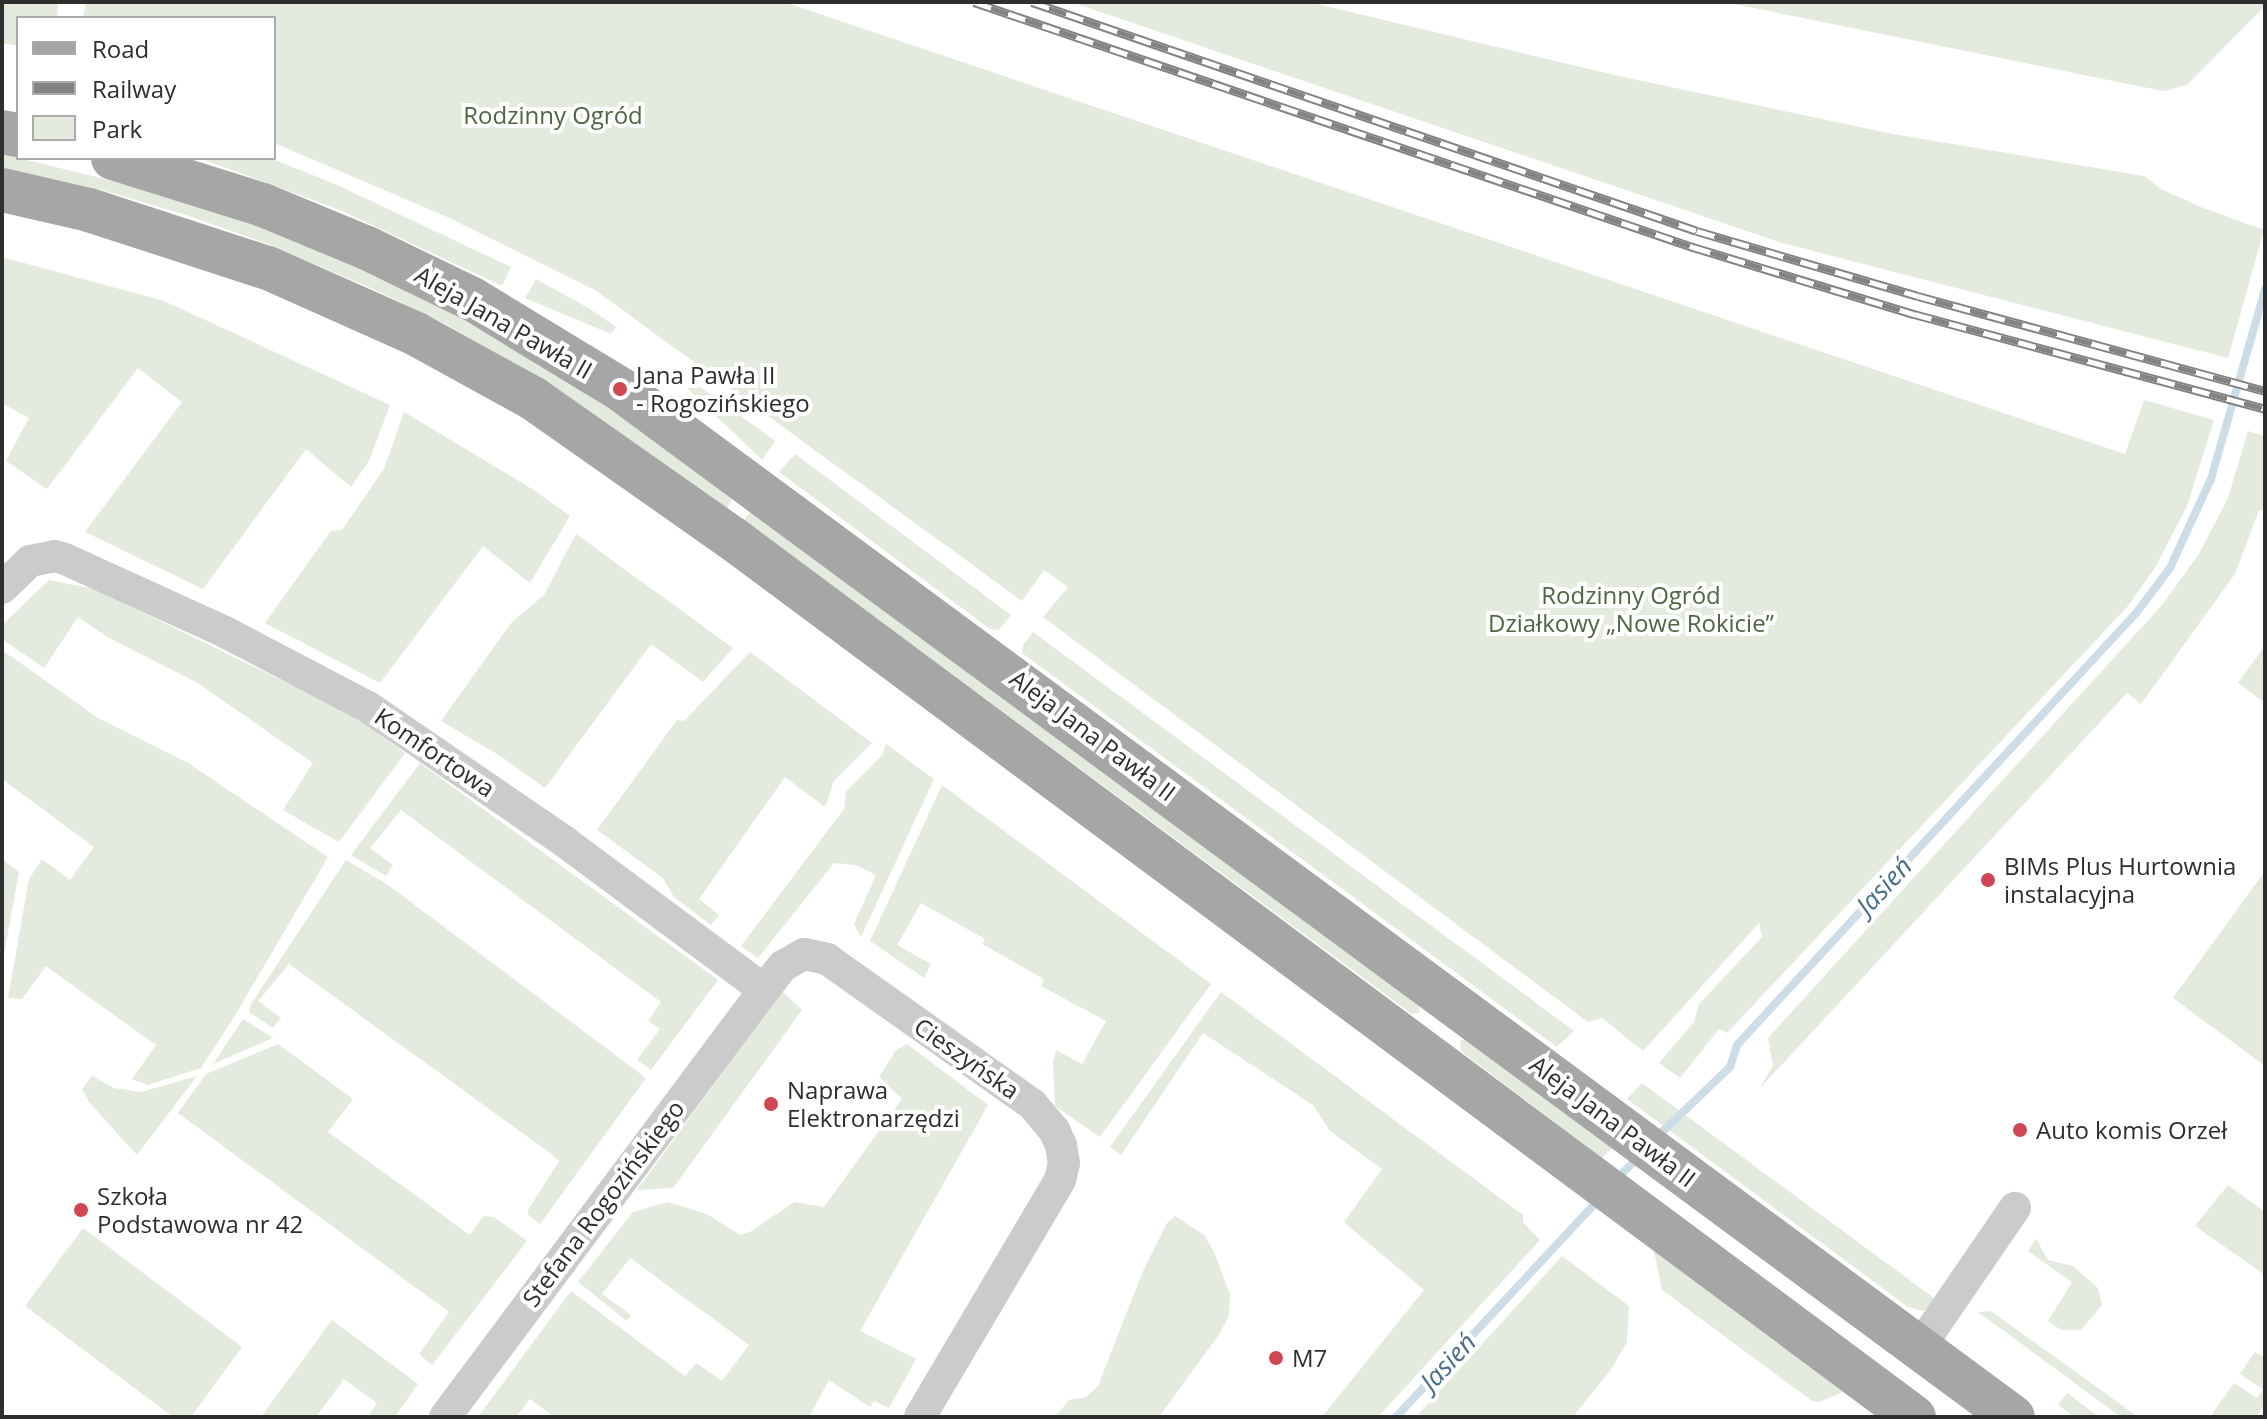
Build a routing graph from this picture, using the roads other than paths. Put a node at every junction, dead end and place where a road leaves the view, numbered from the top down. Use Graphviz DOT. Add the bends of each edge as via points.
graph roads {
  1 [pos="120,160"];
  2 [pos="2,190"];
  3 [pos="2,588"];
  4 [pos="764,990"];
  5 [pos="1456,1005"];
  6 [pos="1423,1050"];
  7 [pos="2015,1208"];
  8 [pos="1919,1348"];
  9 [pos="445,1417"];
  10 [pos="920,1417"];
  11 [pos="1914,1417"];
  12 [pos="2013,1417"];
  1 -- 5 [label="main road, Aleja Jana Pawła II" via="238,196 354,242 472,299 572,358 676,428"];
  2 -- 6 [label="main road" via="89,210 268,268 416,334 522,392 732,538"];
  3 -- 4 [label="street, Komfortowa" via="30,561 55,556 77,563 368,707 565,842"];
  4 -- 9 [label="street, Stefana Rogozińskiego"];
  4 -- 10 [label="street, Cieszyńska" via="795,957 827,959 1032,1104 1061,1145 1060,1180"];
  5 -- 6 [label="main road"];
  5 -- 8 [label="main road, Aleja Jana Pawła II"];
  6 -- 11 [label="main road"];
  7 -- 8 [label="street"];
  8 -- 12 [label="main road, Aleja Jana Pawła II"];
}
